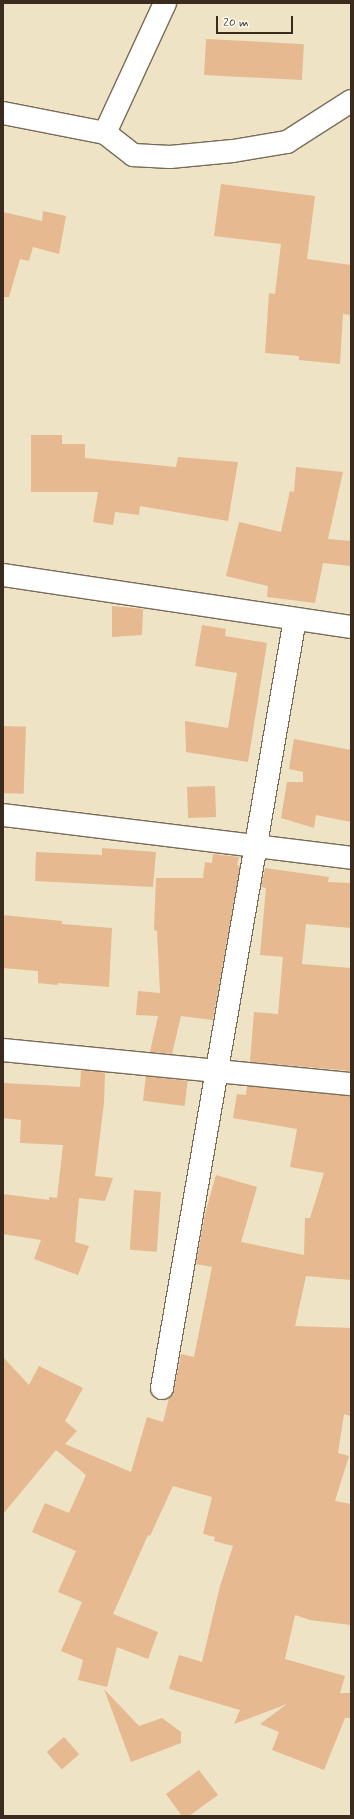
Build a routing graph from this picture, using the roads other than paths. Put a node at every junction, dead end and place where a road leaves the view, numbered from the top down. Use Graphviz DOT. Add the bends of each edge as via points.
graph roads {
  1 [pos="165,3"];
  2 [pos="351,101"];
  3 [pos="3,113"];
  4 [pos="105,133"];
  5 [pos="3,575"];
  6 [pos="295,619"];
  7 [pos="351,627"];
  8 [pos="3,814"];
  9 [pos="256,846"];
  10 [pos="351,858"];
  11 [pos="3,1050"];
  12 [pos="218,1070"];
  13 [pos="351,1084"];
  14 [pos="162,1388"];
  1 -- 4 [label="street"];
  2 -- 4 [label="street" via="287,142 233,151 170,157 133,155"];
  3 -- 4 [label="street"];
  5 -- 6 [label="street"];
  6 -- 7 [label="street"];
  6 -- 9 [label="street"];
  8 -- 9 [label="street"];
  9 -- 10 [label="street"];
  9 -- 12 [label="street"];
  11 -- 12 [label="street"];
  12 -- 13 [label="street"];
  12 -- 14 [label="street"];
}
